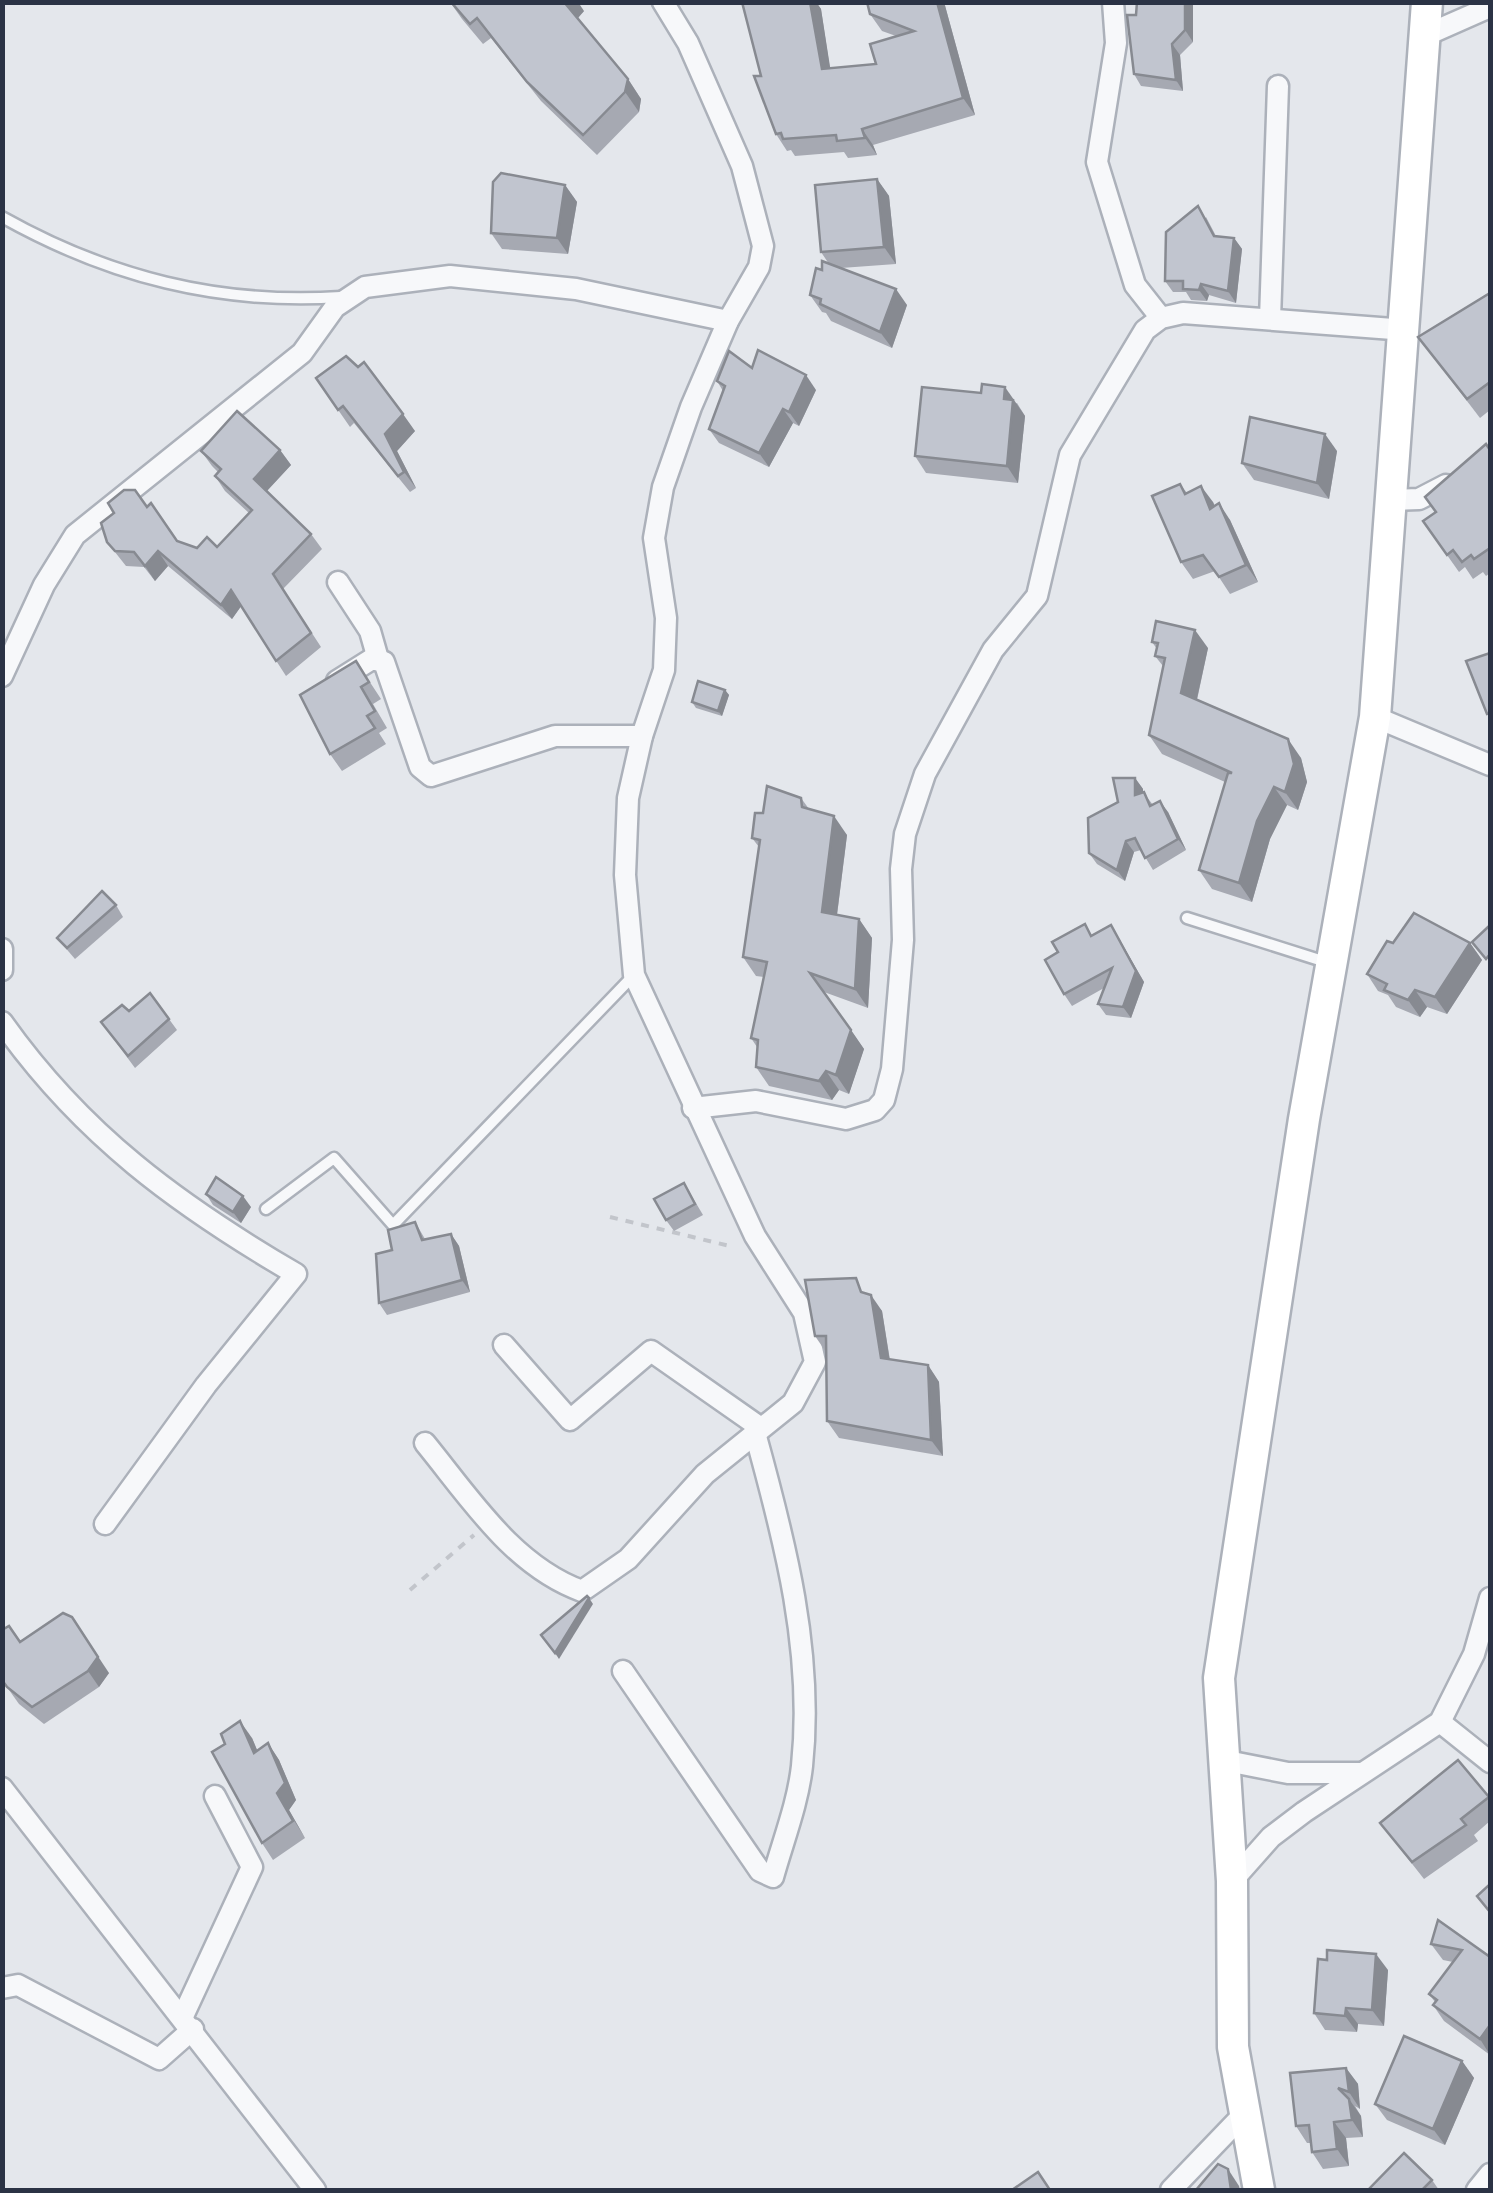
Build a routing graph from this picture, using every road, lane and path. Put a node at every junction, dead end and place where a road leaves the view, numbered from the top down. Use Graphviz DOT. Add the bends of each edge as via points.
graph roads {
  1 [pos="663,2"];
  2 [pos="1113,2"];
  3 [pos="1427,2"];
  4 [pos="1490,7"];
  5 [pos="1424,36"];
  6 [pos="1278,86"];
  7 [pos="2,218"];
  8 [pos="347,296"];
  9 [pos="1161,318"];
  10 [pos="1270,320"];
  11 [pos="728,321"];
  12 [pos="1406,330"];
  13 [pos="1461,472"];
  14 [pos="1391,500"];
  15 [pos="338,582"];
  16 [pos="378,659"];
  17 [pos="2,676"];
  18 [pos="324,689"];
  19 [pos="1375,716"];
  20 [pos="642,736"];
  21 [pos="1490,765"];
  22 [pos="1187,918"];
  23 [pos="2,949"];
  24 [pos="1332,964"];
  25 [pos="2,970"];
  26 [pos="634,975"];
  27 [pos="2,1022"];
  28 [pos="693,1108"];
  29 [pos="266,1209"];
  30 [pos="610,1217"];
  31 [pos="768,1256"];
  32 [pos="504,1344"];
  33 [pos="758,1430"];
  34 [pos="426,1443"];
  35 [pos="488,1522"];
  36 [pos="105,1524"];
  37 [pos="410,1590"];
  38 [pos="1490,1598"];
  39 [pos="624,1671"];
  40 [pos="1440,1722"];
  41 [pos="1222,1760"];
  42 [pos="1490,1762"];
  43 [pos="1361,1773"];
  44 [pos="2,1788"];
  45 [pos="215,1796"];
  46 [pos="1232,1881"];
  47 [pos="2,1988"];
  48 [pos="188,2022"];
  49 [pos="1244,2114"];
  50 [pos="1490,2174"];
  51 [pos="315,2190"];
  52 [pos="1171,2190"];
  53 [pos="1260,2190"];
  54 [pos="1477,2190"];
  1 -- 11 [label="street" via="688,42 742,166 763,246 749,288"];
  2 -- 9 [label="street" via="1116,42 1097,162 1135,286"];
  3 -- 5 [label="street"];
  4 -- 5 [label="street"];
  5 -- 12 [label="street"];
  6 -- 10 [label="street"];
  7 -- 8 [label="lane" via="126,275 210,293 290,300"];
  8 -- 11 [label="street" via="365,287 450,276 576,290"];
  8 -- 17 [label="street" via="302,353 75,536"];
  9 -- 10 [label="street" via="1183,313"];
  9 -- 28 [label="street" via="1145,330 1070,455 1037,596 993,650 925,774 900,869 903,940 884,1100 846,1119 756,1101"];
  10 -- 12 [label="street"];
  11 -- 20 [label="street" via="663,487 654,538 666,618 664,670"];
  12 -- 14 [label="street"];
  13 -- 14 [label="street" via="1434,494"];
  14 -- 19 [label="street"];
  15 -- 16 [label="street" via="370,631"];
  16 -- 18 [label="street"];
  16 -- 20 [label="street" via="425,774 555,736"];
  19 -- 21 [label="street"];
  19 -- 24 [label="street"];
  20 -- 26 [label="street" via="628,798 625,875"];
  22 -- 24 [label="lane"];
  23 -- 25 [label="street"];
  24 -- 41 [label="street" via="1219,1678"];
  26 -- 28 [label="street"];
  26 -- 29 [label="lane" via="393,1225 334,1158"];
  27 -- 36 [label="street" via="40,1076 132,1167 296,1274"];
  28 -- 31 [label="street"];
  30 -- 31 [label="path"];
  31 -- 33 [label="street" via="804,1313 815,1362 793,1403"];
  32 -- 33 [label="street" via="570,1420 651,1351"];
  33 -- 35 [label="street" via="705,1474 628,1560 582,1590 504,1541"];
  33 -- 39 [label="street" via="808,1683 802,1770 773,1877 760,1871"];
  34 -- 35 [label="street"];
  35 -- 37 [label="path"];
  38 -- 40 [label="street" via="1474,1654"];
  40 -- 42 [label="street"];
  40 -- 43 [label="street"];
  41 -- 43 [label="street" via="1288,1773"];
  41 -- 46 [label="street"];
  43 -- 46 [label="street" via="1271,1837"];
  44 -- 48 [label="street"];
  45 -- 48 [label="street" via="252,1867"];
  46 -- 49 [label="street" via="1234,2048"];
  47 -- 48 [label="street" via="18,1984 158,2059"];
  48 -- 51 [label="street"];
  49 -- 52 [label="street"];
  49 -- 53 [label="street"];
  50 -- 54 [label="street"];
}
